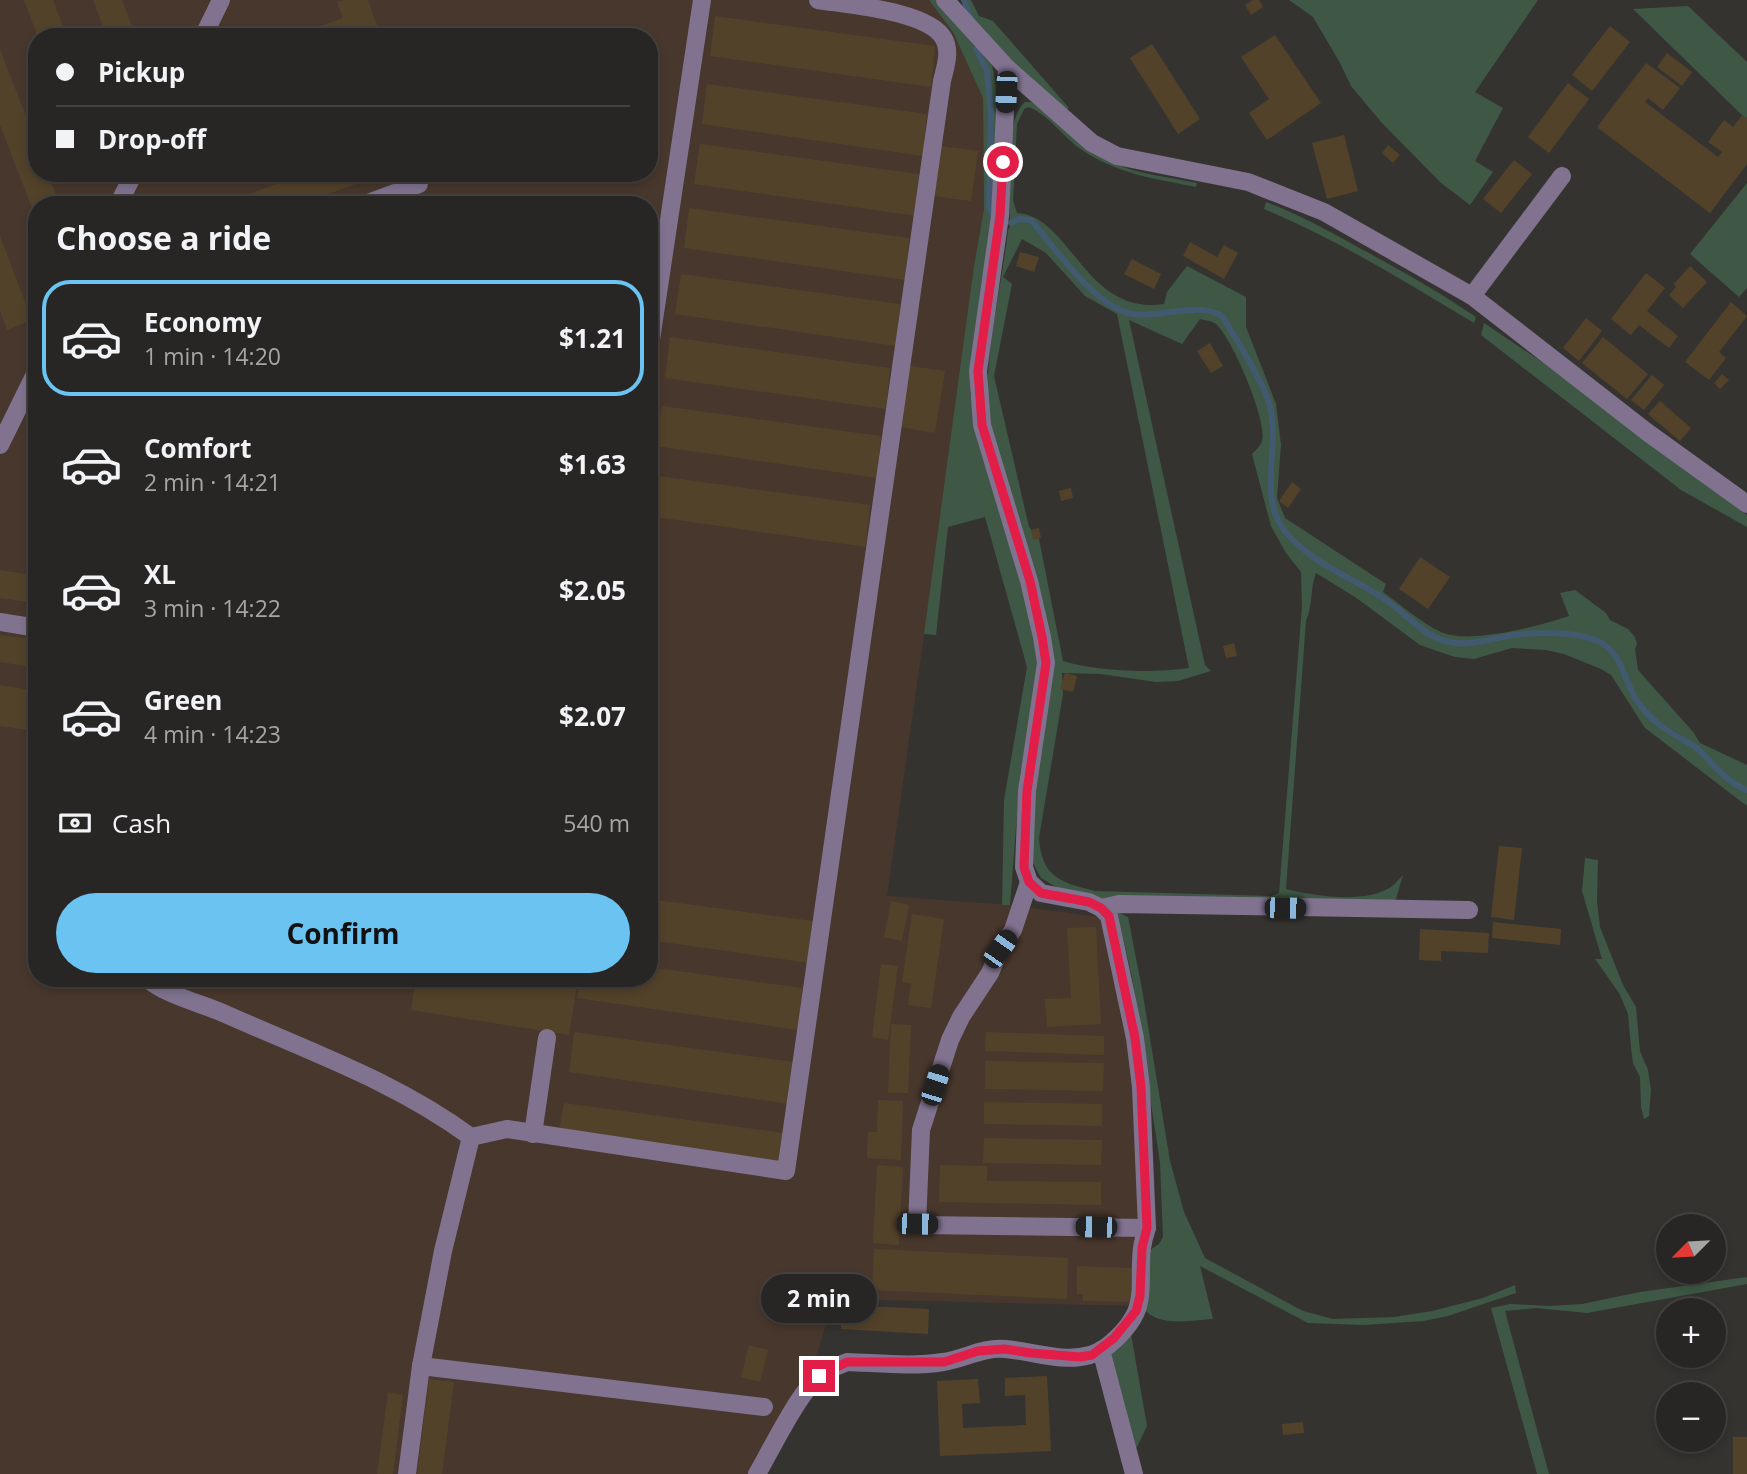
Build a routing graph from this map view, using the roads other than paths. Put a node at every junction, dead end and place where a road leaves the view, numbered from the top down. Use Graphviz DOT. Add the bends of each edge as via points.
graph roads {
  1 [pos="702,0"];
  2 [pos="818,0"];
  3 [pos="946,0"];
  4 [pos="220,1"];
  5 [pos="207,28"];
  6 [pos="1007,68"];
  7 [pos="1562,176"];
  8 [pos="419,184"];
  9 [pos="387,196"];
  10 [pos="658,293"];
  11 [pos="1472,296"];
  12 [pos="28,388"];
  13 [pos="0,444"];
  14 [pos="1747,504"];
  15 [pos="0,622"];
  16 [pos="28,627"];
  17 [pos="1029,882"];
  18 [pos="1101,908"];
  19 [pos="1469,911"];
  20 [pos="155,987"];
  21 [pos="547,1038"];
  22 [pos="533,1134"];
  23 [pos="471,1136"];
  24 [pos="1147,1228"];
  25 [pos="1101,1350"];
  26 [pos="421,1366"];
  27 [pos="764,1407"];
  28 [pos="407,1474"];
  29 [pos="757,1474"];
  30 [pos="1134,1474"];
  1 -- 10 [label="street"];
  2 -- 22 [label="street" via="912,16 934,26 945,41 947,62 786,1171"];
  3 -- 6 [label="street"];
  4 -- 5 [label="street"];
  6 -- 11 [label="street" via="1092,143 1117,156 1248,182 1324,212"];
  6 -- 17 [label="street" via="1000,216 978,371 982,425 1030,581 1046,663 1026,804 1024,867"];
  7 -- 11 [label="street"];
  8 -- 9 [label="street"];
  11 -- 14 [label="street"];
  12 -- 13 [label="street"];
  15 -- 16 [label="street"];
  17 -- 18 [label="street" via="1041,893"];
  17 -- 24 [label="street" via="1013,930 961,1017 921,1130 917,1224"];
  18 -- 19 [label="street" via="1119,904"];
  18 -- 24 [label="street" via="1109,916 1135,1038"];
  20 -- 23 [label="street" via="338,1061 408,1096"];
  21 -- 22 [label="street"];
  22 -- 23 [label="street" via="507,1129"];
  23 -- 26 [label="street"];
  24 -- 25 [label="street" via="1136,1311"];
  25 -- 29 [label="street" via="1080,1357 1004,1349 978,1351 944,1362 847,1362 819,1376 806,1391"];
  25 -- 30 [label="street"];
  26 -- 27 [label="street"];
  26 -- 28 [label="street"];
}
